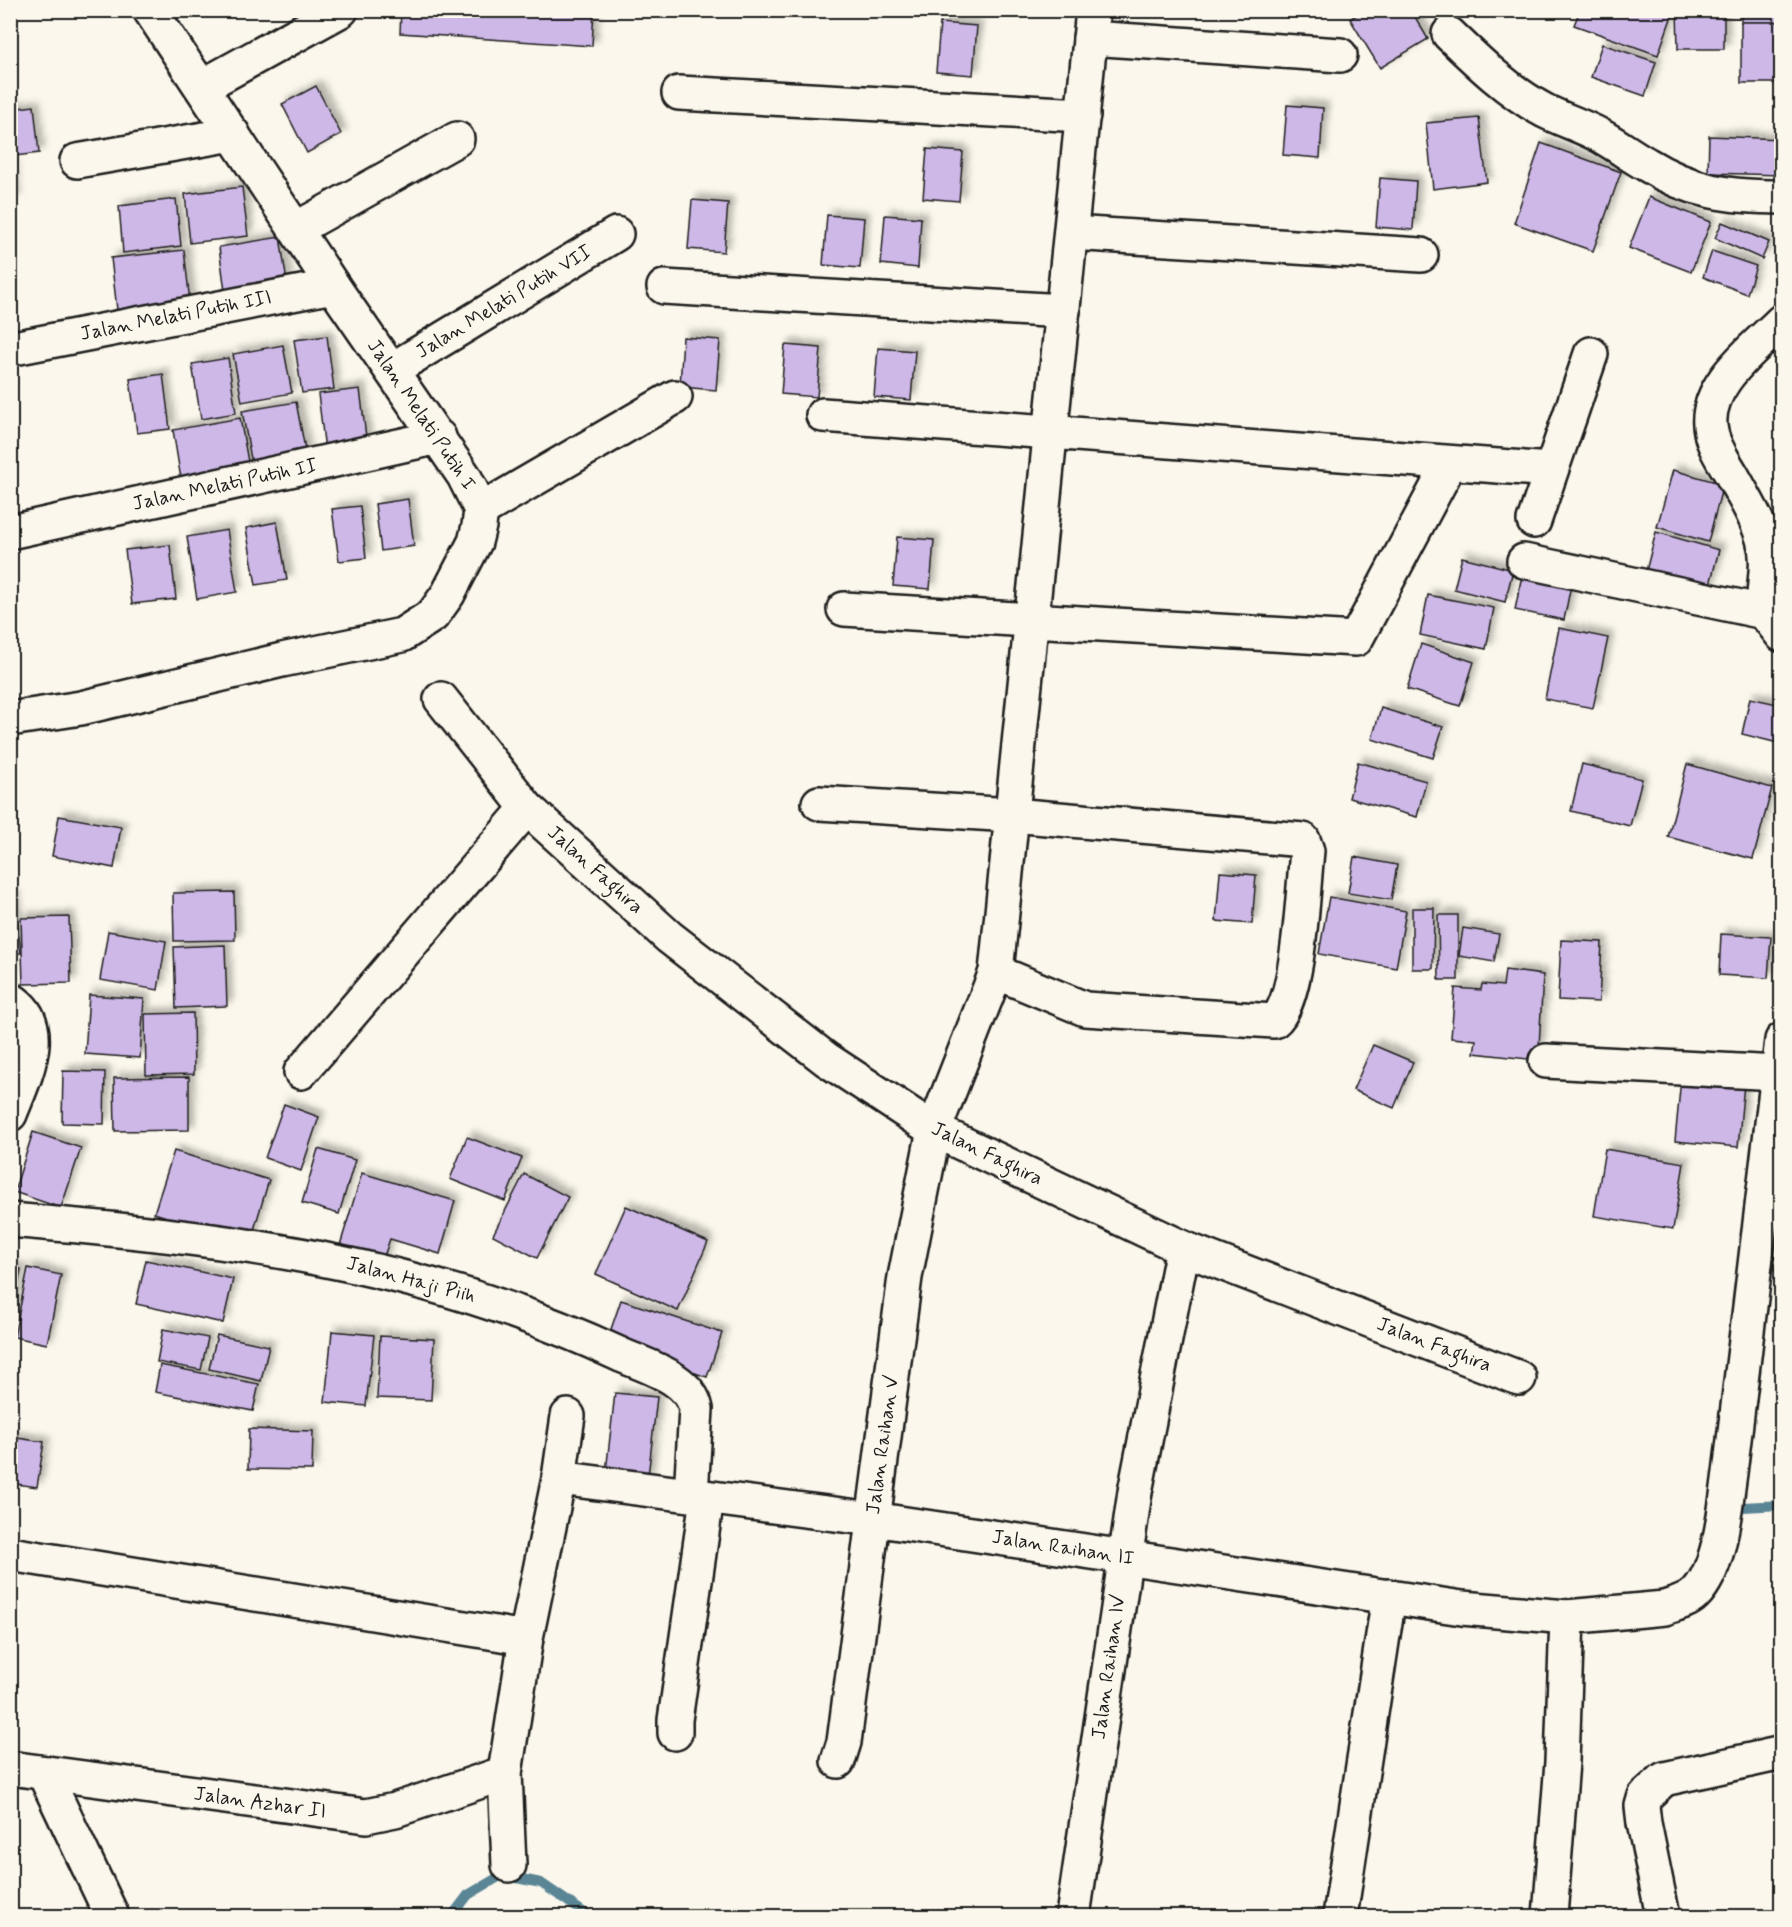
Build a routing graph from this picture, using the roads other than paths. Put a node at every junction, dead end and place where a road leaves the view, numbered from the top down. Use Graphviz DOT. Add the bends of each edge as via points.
graph roads {
  1 [pos="150,10"];
  2 [pos="341,10"];
  3 [pos="1092,24"];
  4 [pos="1449,34"];
  5 [pos="1340,55"];
  6 [pos="203,86"];
  7 [pos="679,93"];
  8 [pos="1083,115"];
  9 [pos="233,134"];
  10 [pos="457,139"];
  11 [pos="77,161"];
  12 [pos="1782,197"];
  13 [pos="296,230"];
  14 [pos="1071,233"];
  15 [pos="616,234"];
  16 [pos="1421,255"];
  17 [pos="333,285"];
  18 [pos="664,287"];
  19 [pos="1063,311"];
  20 [pos="1782,321"];
  21 [pos="19,347"];
  22 [pos="1591,354"];
  23 [pos="393,369"];
  24 [pos="675,397"];
  25 [pos="823,415"];
  26 [pos="1050,432"];
  27 [pos="439,437"];
  28 [pos="1450,463"];
  29 [pos="1551,470"];
  30 [pos="481,510"];
  31 [pos="1534,521"];
  32 [pos="10,532"];
  33 [pos="1775,556"];
  34 [pos="1524,561"];
  35 [pos="844,609"];
  36 [pos="1031,620"];
  37 [pos="1773,623"];
  38 [pos="441,699"];
  39 [pos="10,719"];
  40 [pos="819,803"];
  41 [pos="527,808"];
  42 [pos="1012,815"];
  43 [pos="996,972"];
  44 [pos="10,999"];
  45 [pos="1782,1040"];
  46 [pos="1546,1061"];
  47 [pos="301,1072"];
  48 [pos="1778,1073"];
  49 [pos="10,1113"];
  50 [pos="934,1130"];
  51 [pos="10,1220"];
  52 [pos="1183,1248"];
  53 [pos="1519,1378"];
  54 [pos="568,1416"];
  55 [pos="559,1478"];
  56 [pos="699,1496"];
  57 [pos="873,1519"];
  58 [pos="10,1554"];
  59 [pos="1124,1557"];
  60 [pos="1389,1596"];
  61 [pos="1566,1617"];
  62 [pos="526,1638"];
  63 [pos="675,1733"];
  64 [pos="1782,1753"];
  65 [pos="838,1761"];
  66 [pos="10,1768"];
  67 [pos="44,1773"];
  68 [pos="505,1773"];
  69 [pos="508,1865"];
  70 [pos="112,1917"];
  71 [pos="1073,1917"];
  72 [pos="1340,1917"];
  73 [pos="1550,1917"];
  74 [pos="1663,1917"];
  1 -- 6 [label="street, Jalan Melati Putih I"];
  2 -- 6 [label="street"];
  3 -- 5 [label="street"];
  3 -- 8 [label="street, Jalan Raihan V"];
  4 -- 12 [label="street" via="1517,94 1672,177 1726,195"];
  6 -- 9 [label="street, Jalan Melati Putih I"];
  7 -- 8 [label="street"];
  8 -- 14 [label="street, Jalan Raihan V"];
  9 -- 11 [label="street"];
  9 -- 13 [label="street, Jalan Melati Putih I"];
  10 -- 13 [label="street"];
  13 -- 17 [label="street, Jalan Melati Putih I"];
  14 -- 16 [label="street"];
  14 -- 19 [label="street, Jalan Raihan V"];
  15 -- 23 [label="street, Jalan Melati Putih VII"];
  17 -- 21 [label="street, Jalan Melati Putih III"];
  17 -- 23 [label="street, Jalan Melati Putih I"];
  18 -- 19 [label="street"];
  19 -- 26 [label="street, Jalan Raihan V"];
  20 -- 33 [label="street" via="1736,368 1710,407 1715,445"];
  22 -- 29 [label="street"];
  23 -- 27 [label="street, Jalan Melati Putih I"];
  24 -- 30 [label="street"];
  25 -- 26 [label="street"];
  26 -- 28 [label="street"];
  26 -- 36 [label="street, Jalan Raihan V"];
  27 -- 30 [label="street, Jalan Melati Putih I"];
  27 -- 32 [label="street, Jalan Melati Putih II"];
  28 -- 29 [label="street"];
  28 -- 36 [label="street" via="1356,639"];
  29 -- 31 [label="street"];
  30 -- 39 [label="street, Jalan Melati Putih I" via="474,542 448,594 432,615 402,635 91,706"];
  33 -- 37 [label="street"];
  34 -- 37 [label="street"];
  35 -- 36 [label="street"];
  36 -- 42 [label="street, Jalan Raihan V"];
  38 -- 41 [label="street, Jalan Faghira"];
  40 -- 42 [label="street"];
  41 -- 47 [label="street"];
  41 -- 50 [label="street, Jalan Faghira" via="669,937 826,1059"];
  42 -- 43 [label="street, Jalan Raihan V"];
  42 -- 43 [label="street" via="1303,840 1307,851 1296,966 1285,1006 1274,1021 1085,1009"];
  43 -- 50 [label="street, Jalan Raihan V"];
  44 -- 49 [label="street" via="28,1014 33,1038 32,1052"];
  45 -- 48 [label="street, Jalan Raihan II"];
  46 -- 48 [label="street"];
  48 -- 61 [label="street, Jalan Raihan II" via="1731,1473 1722,1525 1706,1579 1694,1594 1665,1608"];
  50 -- 52 [label="street, Jalan Faghira"];
  50 -- 57 [label="street, Jalan Raihan V" via="905,1277"];
  51 -- 56 [label="street, Jalan Haji Piih" via="247,1244 348,1263 454,1290 570,1332 673,1380 694,1398"];
  52 -- 53 [label="street, Jalan Faghira"];
  52 -- 59 [label="street, Jalan Raihan IV"];
  54 -- 55 [label="street"];
  55 -- 56 [label="street, Jalan Raihan II"];
  55 -- 62 [label="street"];
  56 -- 57 [label="street, Jalan Raihan II"];
  56 -- 63 [label="street"];
  57 -- 59 [label="street, Jalan Raihan II"];
  57 -- 65 [label="street, Jalan Raihan V" via="844,1742"];
  58 -- 62 [label="street"];
  59 -- 60 [label="street, Jalan Raihan II"];
  59 -- 71 [label="street, Jalan Raihan IV"];
  60 -- 61 [label="street, Jalan Raihan II" via="1462,1608"];
  60 -- 72 [label="street"];
  61 -- 73 [label="street" via="1562,1762"];
  62 -- 68 [label="street"];
  64 -- 74 [label="street" via="1664,1779 1645,1796 1644,1823"];
  66 -- 67 [label="street, Jalan Azhar II"];
  67 -- 68 [label="street, Jalan Azhar II" via="366,1816"];
  67 -- 70 [label="street"];
  68 -- 69 [label="street"];
}
